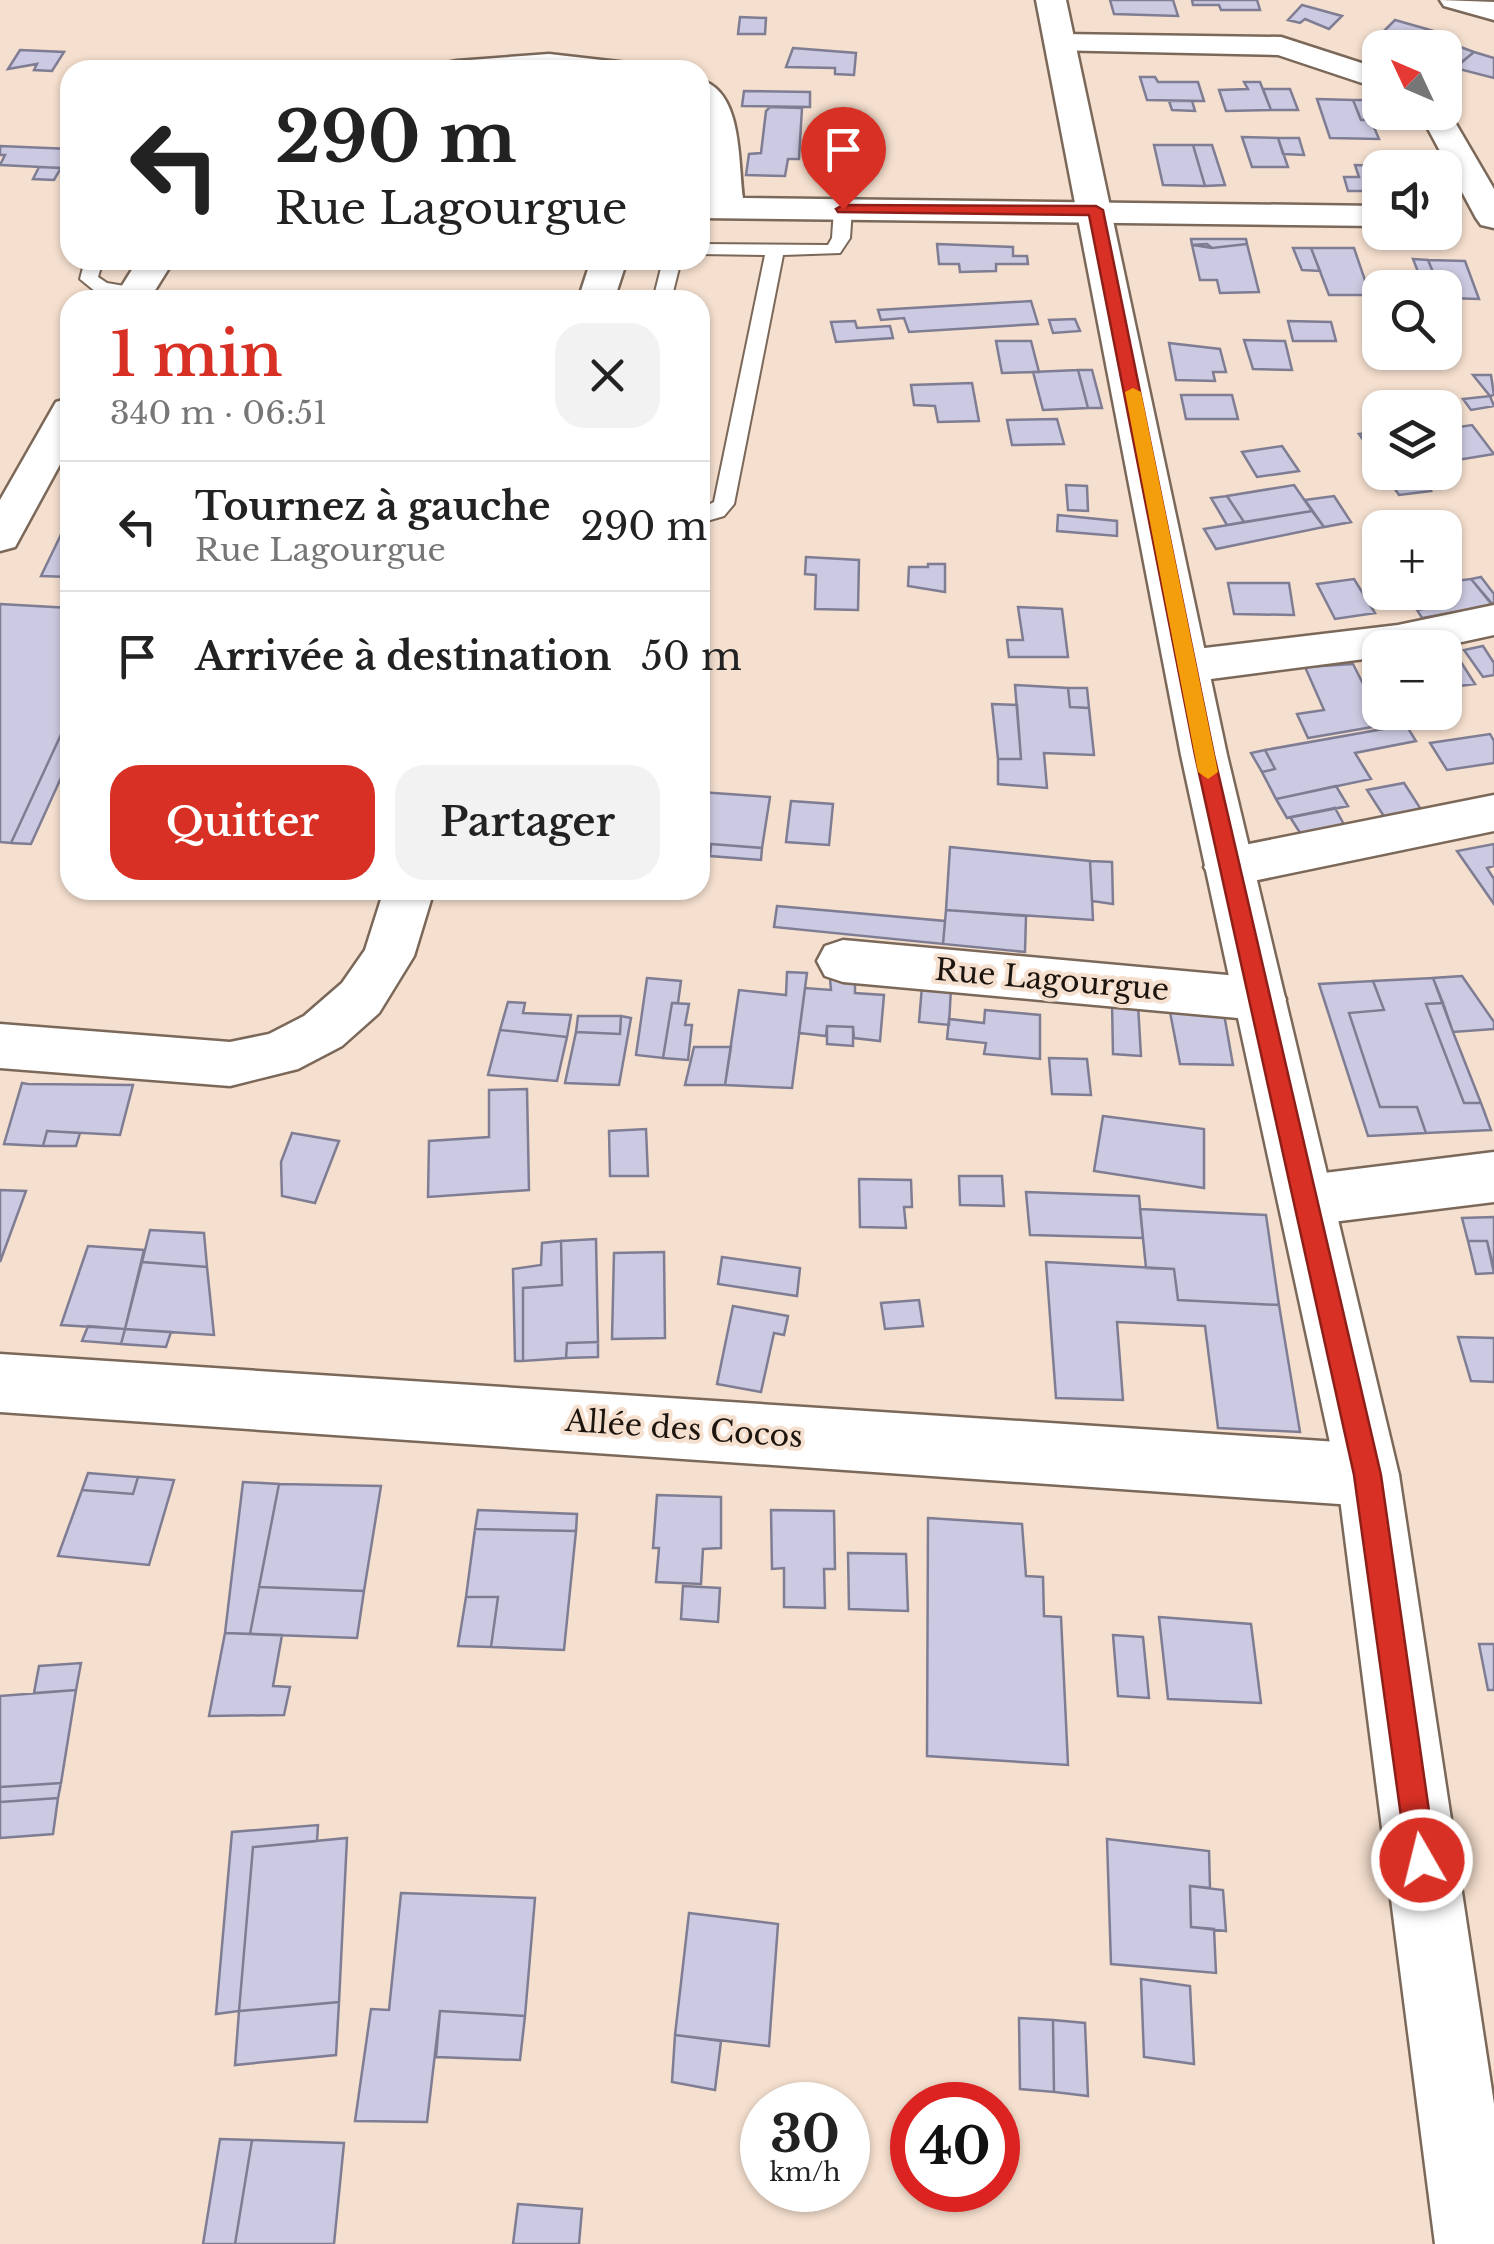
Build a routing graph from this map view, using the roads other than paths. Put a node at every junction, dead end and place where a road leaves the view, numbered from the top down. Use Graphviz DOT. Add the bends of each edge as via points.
graph roads {
  1 [pos="1455,0"];
  2 [pos="1494,12"];
  3 [pos="1056,22"];
  4 [pos="1362,74"];
  5 [pos="710,99"];
  6 [pos="1443,130"];
  7 [pos="714,208"];
  8 [pos="843,209"];
  9 [pos="1096,210"];
  10 [pos="1362,216"];
  11 [pos="1483,218"];
  12 [pos="710,248"];
  13 [pos="775,250"];
  14 [pos="91,270"];
  15 [pos="110,290"];
  16 [pos="60,428"];
  17 [pos="710,514"];
  18 [pos="0,537"];
  19 [pos="1494,620"];
  20 [pos="1188,666"];
  21 [pos="1494,813"];
  22 [pos="1229,867"];
  23 [pos="406,900"];
  24 [pos="844,961"];
  25 [pos="1260,999"];
  26 [pos="0,1046"];
  27 [pos="1494,1177"];
  28 [pos="1308,1200"];
  29 [pos="0,1383"];
  30 [pos="1368,1475"];
  31 [pos="1475,2244"];
  1 -- 2 [label="street"];
  3 -- 4 [label="street" via="1281,46"];
  3 -- 9 [label="street"];
  5 -- 7 [label="street"];
  6 -- 11 [label="street"];
  7 -- 8 [label="street"];
  8 -- 9 [label="street"];
  8 -- 13 [label="lane" via="834,249"];
  9 -- 10 [label="street"];
  9 -- 20 [label="street"];
  12 -- 13 [label="lane"];
  13 -- 17 [label="lane" via="724,504"];
  14 -- 15 [label="lane" via="88,280"];
  16 -- 18 [label="street"];
  19 -- 20 [label="street" via="1398,640"];
  20 -- 22 [label="street"];
  21 -- 22 [label="street"];
  22 -- 25 [label="street"];
  23 -- 26 [label="street" via="372,984 314,1038 267,1060 230,1064"];
  24 -- 25 [label="street, Rue Lagourgue"];
  25 -- 28 [label="street"];
  27 -- 28 [label="street"];
  28 -- 30 [label="street"];
  29 -- 30 [label="street, Allée des Cocos"];
  30 -- 31 [label="street"];
}
